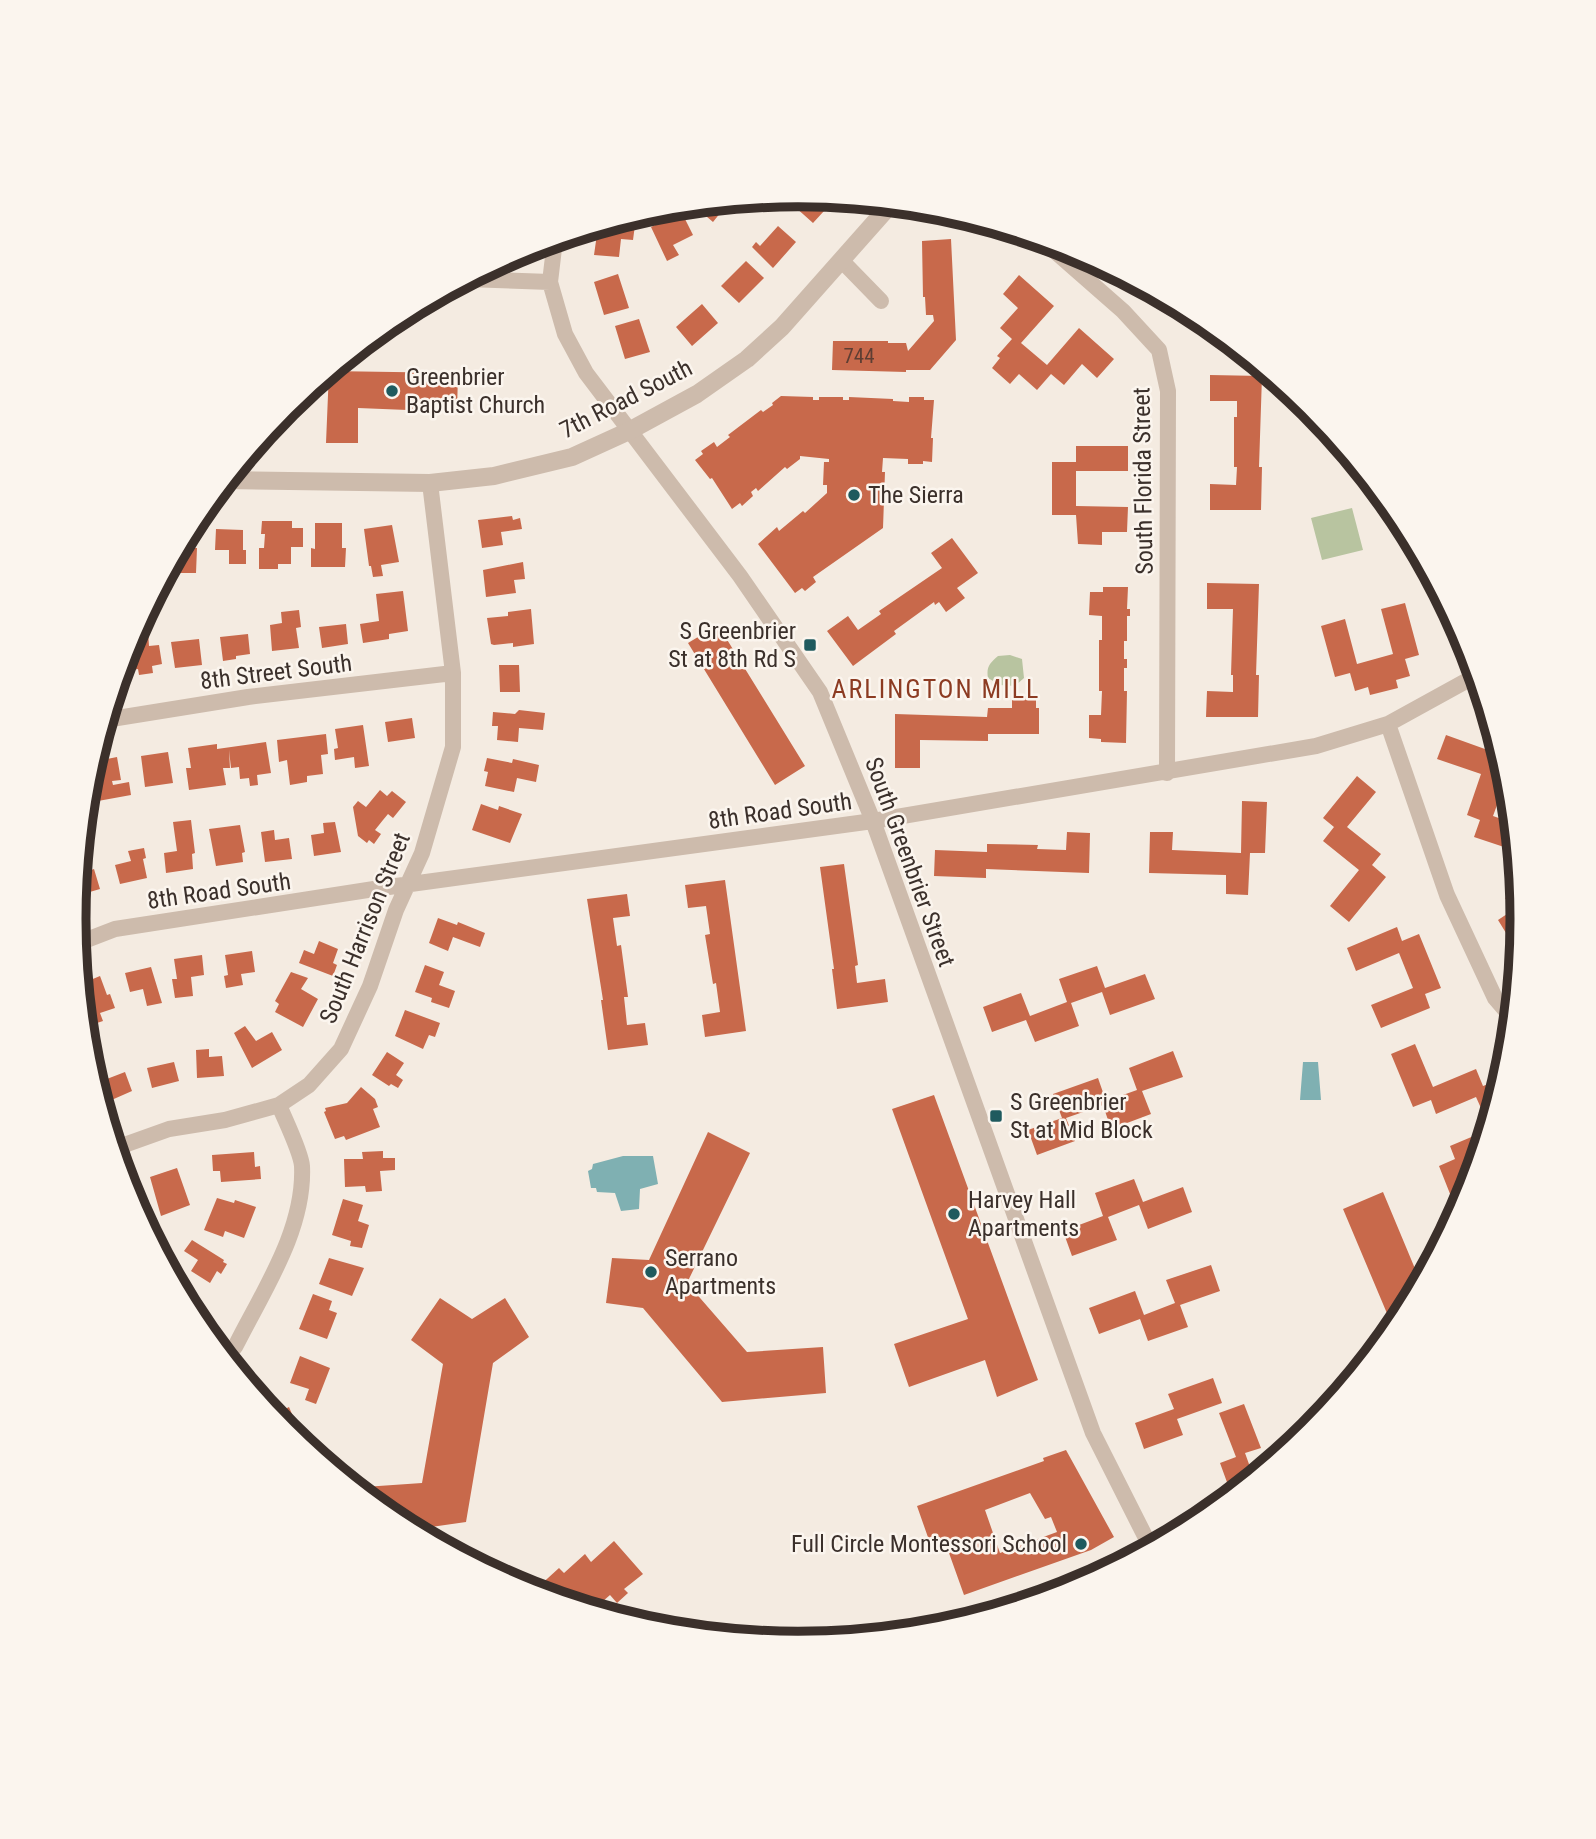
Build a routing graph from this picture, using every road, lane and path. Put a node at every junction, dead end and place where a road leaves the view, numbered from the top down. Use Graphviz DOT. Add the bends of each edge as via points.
graph roads {
  1 [pos="884,212"];
  2 [pos="554,251"];
  3 [pos="1062,258"];
  4 [pos="842,261"];
  5 [pos="486,280"];
  6 [pos="550,282"];
  7 [pos="881,301"];
  8 [pos="629,431"];
  9 [pos="238,480"];
  10 [pos="430,483"];
  11 [pos="453,673"];
  12 [pos="1468,680"];
  13 [pos="115,718"];
  14 [pos="1388,724"];
  15 [pos="1167,773"];
  16 [pos="873,821"];
  17 [pos="409,885"];
  18 [pos="86,940"];
  19 [pos="1504,1009"];
  20 [pos="279,1105"];
  21 [pos="123,1146"];
  22 [pos="235,1347"];
  23 [pos="1147,1540"];
  1 -- 4 [label="street, 7th Road South"];
  2 -- 6 [label="street, South Greenbrier Street"];
  3 -- 15 [label="street, South Florida Street" via="1159,350 1168,391"];
  4 -- 7 [label="street"];
  4 -- 8 [label="street, 7th Road South" via="747,359 697,394"];
  5 -- 6 [label="street"];
  6 -- 8 [label="street, South Greenbrier Street" via="565,334 586,373"];
  8 -- 10 [label="street, 7th Road South" via="572,457 494,476"];
  8 -- 16 [label="street, South Greenbrier Street" via="740,576 820,692"];
  9 -- 10 [label="street, 7th Road South"];
  10 -- 11 [label="street, South Harrison Street"];
  11 -- 13 [label="street, 8th Street South"];
  11 -- 17 [label="street, South Harrison Street" via="453,747"];
  12 -- 14 [label="street, 8th Road South"];
  14 -- 15 [label="street, 8th Road South" via="1316,746"];
  14 -- 19 [label="street" via="1447,895"];
  15 -- 16 [label="street, 8th Road South"];
  16 -- 17 [label="street, 8th Road South"];
  16 -- 23 [label="street, South Greenbrier Street" via="1093,1433"];
  17 -- 18 [label="street, 8th Road South" via="115,929"];
  17 -- 20 [label="street, South Harrison Street" via="341,1049 309,1085"];
  20 -- 21 [label="street, South Harrison Street" via="169,1129"];
  20 -- 22 [label="street" via="302,1163 298,1209 281,1255"];
}
